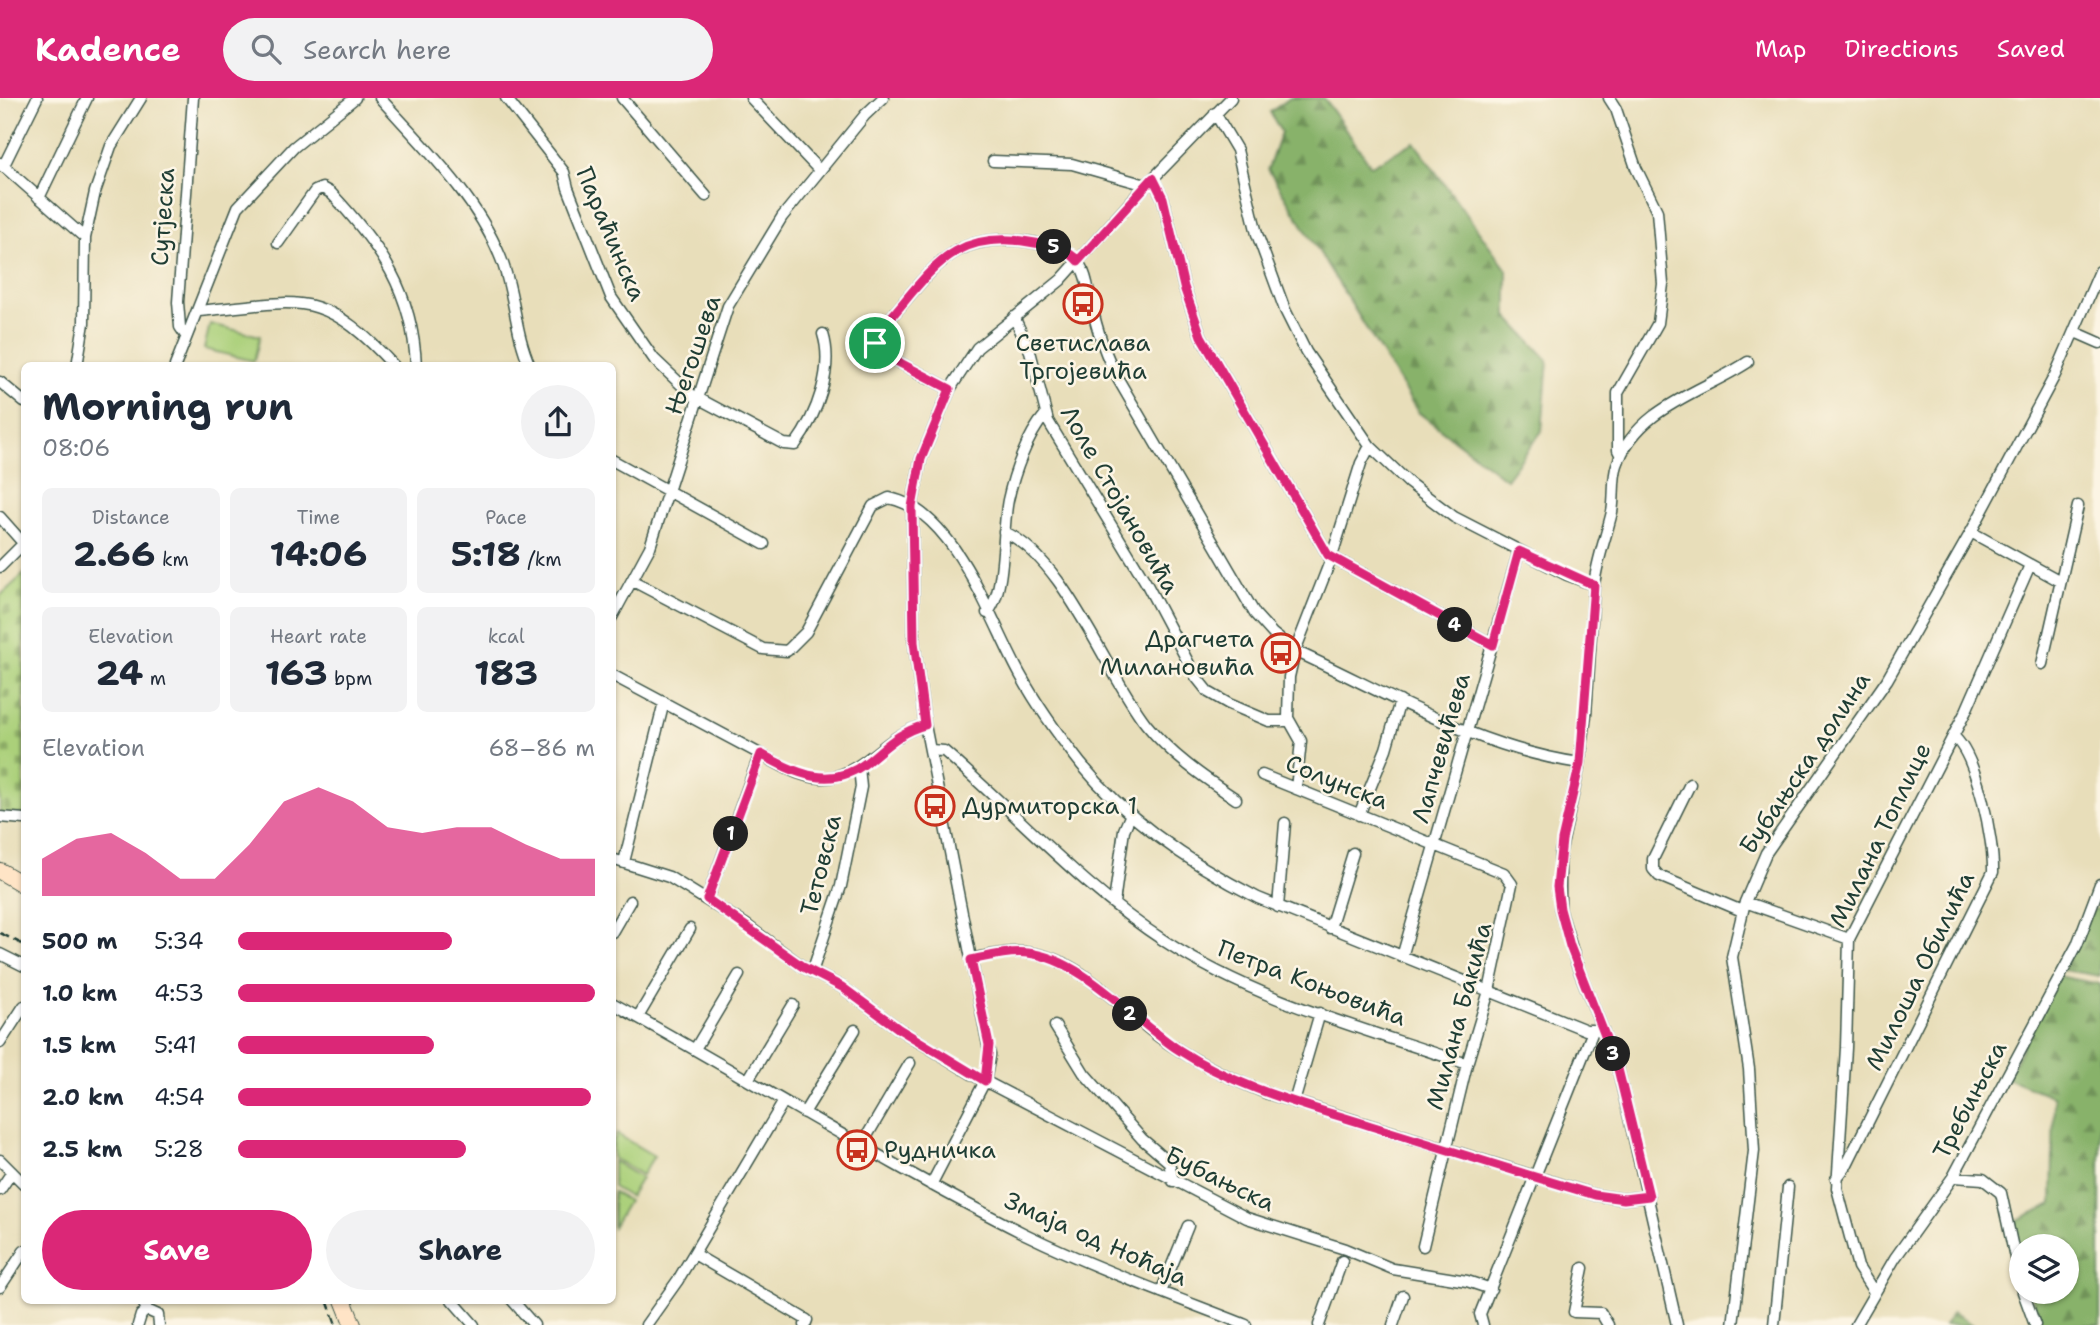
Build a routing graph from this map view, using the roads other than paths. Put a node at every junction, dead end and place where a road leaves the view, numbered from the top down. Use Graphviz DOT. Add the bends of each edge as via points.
graph roads {
  1 [pos="37,98"];
  2 [pos="87,98"];
  3 [pos="141,98"];
  4 [pos="194,98"];
  5 [pos="355,98"];
  6 [pos="380,98"];
  7 [pos="506,98"];
  8 [pos="622,98"];
  9 [pos="751,98"];
  10 [pos="883,98"];
  11 [pos="1231,98"];
  12 [pos="1609,98"];
  13 [pos="870,102"];
  14 [pos="1215,113"];
  15 [pos="993,161"];
  16 [pos="2,165"];
  17 [pos="819,170"];
  18 [pos="1149,182"];
  19 [pos="705,196"];
  20 [pos="39,198"];
  21 [pos="85,237"];
  22 [pos="278,243"];
  23 [pos="1078,261"];
  24 [pos="2100,271"];
  25 [pos="199,311"];
  26 [pos="1014,317"];
  27 [pos="2075,332"];
  28 [pos="823,334"];
  29 [pos="186,336"];
  30 [pos="2100,343"];
  31 [pos="77,362"];
  32 [pos="176,362"];
  33 [pos="390,362"];
  34 [pos="415,362"];
  35 [pos="529,362"];
  36 [pos="1748,362"];
  37 [pos="0,382"];
  38 [pos="950,389"];
  39 [pos="21,400"];
  40 [pos="700,400"];
  41 [pos="1045,415"];
  42 [pos="1370,446"];
  43 [pos="1621,456"];
  44 [pos="616,462"];
  45 [pos="666,492"];
  46 [pos="2078,506"];
  47 [pos="912,507"];
  48 [pos="0,517"];
  49 [pos="1004,532"];
  50 [pos="1971,532"];
  51 [pos="21,540"];
  52 [pos="764,544"];
  53 [pos="21,546"];
  54 [pos="1519,551"];
  55 [pos="1331,559"];
  56 [pos="2030,565"];
  57 [pos="0,567"];
  58 [pos="633,581"];
  59 [pos="2060,581"];
  60 [pos="1594,585"];
  61 [pos="616,610"];
  62 [pos="987,612"];
  63 [pos="1493,645"];
  64 [pos="1295,651"];
  65 [pos="2042,664"];
  66 [pos="616,677"];
  67 [pos="1400,701"];
  68 [pos="664,702"];
  69 [pos="1289,721"];
  70 [pos="925,725"];
  71 [pos="1467,734"];
  72 [pos="1952,736"];
  73 [pos="930,750"];
  74 [pos="761,754"];
  75 [pos="1580,763"];
  76 [pos="859,767"];
  77 [pos="1262,775"];
  78 [pos="1690,784"];
  79 [pos="1296,789"];
  80 [pos="1236,799"];
  81 [pos="1131,814"];
  82 [pos="1359,815"];
  83 [pos="0,817"];
  84 [pos="21,819"];
  85 [pos="1285,823"];
  86 [pos="1435,844"];
  87 [pos="1353,853"];
  88 [pos="618,861"];
  89 [pos="0,872"];
  90 [pos="1510,879"];
  91 [pos="21,883"];
  92 [pos="2100,884"];
  93 [pos="707,899"];
  94 [pos="630,901"];
  95 [pos="1114,904"];
  96 [pos="1744,906"];
  97 [pos="1278,907"];
  98 [pos="616,925"];
  99 [pos="1330,928"];
  100 [pos="690,929"];
  101 [pos="1849,939"];
  102 [pos="3,956"];
  103 [pos="1402,957"];
  104 [pos="971,960"];
  105 [pos="21,965"];
  106 [pos="0,968"];
  107 [pos="812,972"];
  108 [pos="739,975"];
  109 [pos="1489,991"];
  110 [pos="616,1005"];
  111 [pos="793,1005"];
  112 [pos="21,1011"];
  113 [pos="1321,1013"];
  114 [pos="638,1017"];
  115 [pos="1055,1026"];
  116 [pos="855,1030"];
  117 [pos="1598,1031"];
  118 [pos="0,1043"];
  119 [pos="695,1049"];
  120 [pos="910,1063"];
  121 [pos="1467,1064"];
  122 [pos="748,1080"];
  123 [pos="985,1081"];
  124 [pos="784,1101"];
  125 [pos="1294,1102"];
  126 [pos="804,1113"];
  127 [pos="861,1146"];
  128 [pos="1446,1149"];
  129 [pos="0,1160"];
  130 [pos="12,1172"];
  131 [pos="1953,1177"];
  132 [pos="1536,1178"];
  133 [pos="1836,1179"];
  134 [pos="21,1181"];
  135 [pos="1173,1181"];
  136 [pos="931,1185"];
  137 [pos="1788,1187"];
  138 [pos="0,1189"];
  139 [pos="1649,1196"];
  140 [pos="1188,1226"];
  141 [pos="2010,1234"];
  142 [pos="1423,1246"];
  143 [pos="694,1254"];
  144 [pos="21,1256"];
  145 [pos="1342,1261"];
  146 [pos="1583,1268"];
  147 [pos="0,1287"];
  148 [pos="1491,1289"];
  149 [pos="1161,1292"];
  150 [pos="1874,1292"];
  151 [pos="1403,1296"];
  152 [pos="345,1304"];
  153 [pos="456,1304"];
  154 [pos="516,1304"];
  155 [pos="2027,1304"];
  156 [pos="144,1305"];
  157 [pos="1482,1320"];
  158 [pos="138,1325"];
  159 [pos="159,1325"];
  160 [pos="353,1325"];
  161 [pos="474,1325"];
  162 [pos="534,1325"];
  163 [pos="646,1325"];
  164 [pos="804,1325"];
  165 [pos="1246,1325"];
  166 [pos="1319,1325"];
  167 [pos="1393,1325"];
  168 [pos="1608,1325"];
  169 [pos="1677,1325"];
  170 [pos="1733,1325"];
  171 [pos="1774,1325"];
  172 [pos="1856,1325"];
  173 [pos="2035,1325"];
  1 -- 16 [label="street"];
  2 -- 20 [label="street"];
  3 -- 21 [label="street" via="105,159"];
  4 -- 29 [label="street, Сутјеска" via="178,302 180,327"];
  5 -- 25 [label="street" via="294,146 239,207"];
  6 -- 35 [label="street" via="455,182 485,224 502,260"];
  7 -- 40 [label="street, Параћинска" via="564,172 619,313 667,373"];
  8 -- 19 [label="street"];
  9 -- 17 [label="street"];
  10 -- 13 [label="street, Његошева"];
  11 -- 14 [label="street"];
  12 -- 43 [label="street" via="1657,211 1662,284 1658,323 1619,393"];
  13 -- 17 [label="street, Његошева"];
  14 -- 18 [label="street"];
  14 -- 42 [label="street" via="1237,150 1258,234 1285,310 1306,352"];
  15 -- 18 [label="street" via="1072,164"];
  16 -- 20 [label="street"];
  17 -- 40 [label="street, Његошева" via="782,217 728,306"];
  18 -- 23 [label="street"];
  18 -- 55 [label="street" via="1163,198 1201,336"];
  20 -- 21 [label="street"];
  21 -- 31 [label="street" via="84,323"];
  22 -- 34 [label="street" via="315,191 322,188 331,193 377,244 398,283"];
  23 -- 26 [label="street"];
  23 -- 38 [label="street" via="1062,249 1005,238 979,240 949,255 879,331 875,343 879,352 894,362"];
  23 -- 64 [label="street" via="1101,340 1118,379 1255,614"];
  24 -- 27 [label="street, Бубањска долина"];
  25 -- 29 [label="street"];
  25 -- 33 [label="street" via="278,302 321,307 358,327"];
  26 -- 38 [label="street" via="977,348"];
  26 -- 41 [label="street, Лоле Стојановића" via="1030,351"];
  27 -- 30 [label="street"];
  27 -- 50 [label="street, Бубањска долина"];
  28 -- 40 [label="street, Параћинска" via="828,371 796,445 784,444"];
  29 -- 32 [label="street"];
  36 -- 43 [label="street" via="1650,419"];
  37 -- 39 [label="street"];
  38 -- 47 [label="street" via="924,451"];
  40 -- 45 [label="street, Његошева"];
  41 -- 49 [label="street" via="1012,485"];
  41 -- 69 [label="street, Лоле Стојановића" via="1196,677 1208,692 1229,704 1269,721"];
  42 -- 54 [label="street" via="1433,503"];
  42 -- 55 [label="street"];
  43 -- 60 [label="street"];
  44 -- 45 [label="street"];
  45 -- 52 [label="street"];
  45 -- 58 [label="street, Његошева" via="650,547"];
  46 -- 59 [label="street"];
  47 -- 58 [label="street" via="889,498 873,506 806,632 787,651 763,649"];
  47 -- 62 [label="street" via="958,553"];
  47 -- 70 [label="street" via="914,642"];
  48 -- 51 [label="street"];
  49 -- 62 [label="street" via="997,594"];
  49 -- 80 [label="street" via="1034,555 1079,611 1126,695 1161,741 1195,772"];
  50 -- 56 [label="street"];
  50 -- 96 [label="street, Бубањска долина" via="1887,680 1766,853"];
  53 -- 57 [label="street"];
  54 -- 60 [label="street"];
  54 -- 63 [label="street, Лапчевићева"];
  55 -- 63 [label="street"];
  55 -- 64 [label="street"];
  56 -- 59 [label="street"];
  56 -- 72 [label="street, Милана Топлице"];
  58 -- 61 [label="street, Његошева"];
  59 -- 65 [label="street"];
  60 -- 75 [label="street"];
  62 -- 81 [label="street" via="1029,692 1059,735"];
  63 -- 71 [label="street, Лапчевићева"];
  64 -- 67 [label="street"];
  64 -- 69 [label="street" via="1287,686"];
  66 -- 68 [label="street"];
  67 -- 71 [label="street"];
  67 -- 82 [label="street"];
  68 -- 74 [label="street"];
  68 -- 88 [label="street"];
  69 -- 79 [label="street" via="1301,741"];
  70 -- 73 [label="street"];
  70 -- 76 [label="street" via="900,733"];
  71 -- 75 [label="street" via="1530,755"];
  71 -- 86 [label="street, Лапчевићева"];
  72 -- 101 [label="street, Милана Топлице"];
  72 -- 133 [label="street, Милоша Обилића" via="1966,751 1980,797 1994,855 1993,873"];
  73 -- 95 [label="street, Петра Коњовића" via="944,751"];
  73 -- 104 [label="street"];
  74 -- 76 [label="street" via="809,777 837,776"];
  74 -- 93 [label="street"];
  75 -- 117 [label="street" via="1562,840 1557,887 1566,935"];
  76 -- 107 [label="street, Тетовска" via="861,787 841,886"];
  77 -- 79 [label="street, Солунска"];
  78 -- 96 [label="street" via="1653,859 1653,869 1659,876"];
  79 -- 82 [label="street, Солунска"];
  81 -- 95 [label="street" via="1124,830"];
  81 -- 97 [label="street" via="1196,864"];
  82 -- 86 [label="street, Солунска"];
  83 -- 84 [label="street"];
  85 -- 97 [label="street"];
  86 -- 90 [label="street, Солунска"];
  86 -- 103 [label="street, Лапчевићева"];
  87 -- 99 [label="street"];
  88 -- 93 [label="street, Бубањска" via="659,872"];
  89 -- 91 [label="street"];
  90 -- 109 [label="street, Милана Бакића" via="1513,889"];
  92 -- 131 [label="street, Требињска" via="2077,945"];
  93 -- 107 [label="street, Бубањска"];
  94 -- 98 [label="street"];
  95 -- 113 [label="street, Петра Коњовића" via="1197,961"];
  96 -- 101 [label="street"];
  96 -- 170 [label="street, Бубањска долина" via="1732,957 1749,1069 1754,1152"];
  97 -- 99 [label="street"];
  99 -- 103 [label="street"];
  100 -- 114 [label="street"];
  101 -- 133 [label="street, Милана Топлице"];
  102 -- 105 [label="street"];
  102 -- 106 [label="street"];
  103 -- 109 [label="street"];
  104 -- 123 [label="street" via="989,1045"];
  104 -- 125 [label="street" via="1018,952 1059,962 1200,1063"];
  107 -- 123 [label="street, Бубањска"];
  108 -- 119 [label="street"];
  109 -- 117 [label="street"];
  109 -- 121 [label="street, Милана Бакића"];
  110 -- 114 [label="street"];
  111 -- 122 [label="street"];
  112 -- 118 [label="street"];
  113 -- 121 [label="street, Петра Коњовића"];
  113 -- 125 [label="street"];
  114 -- 119 [label="street"];
  115 -- 135 [label="street" via="1084,1073 1142,1139 1169,1162"];
  116 -- 126 [label="street"];
  117 -- 132 [label="street"];
  117 -- 139 [label="street" via="1618,1069"];
  119 -- 122 [label="street"];
  120 -- 127 [label="street"];
  121 -- 128 [label="street, Милана Бакића"];
  122 -- 124 [label="street"];
  123 -- 135 [label="street, Бубањска"];
  123 -- 136 [label="street"];
  124 -- 126 [label="street"];
  124 -- 143 [label="street"];
  125 -- 128 [label="street"];
  126 -- 127 [label="street"];
  127 -- 136 [label="street"];
  128 -- 132 [label="street"];
  128 -- 142 [label="street, Милана Бакића"];
  129 -- 130 [label="street"];
  130 -- 134 [label="street"];
  130 -- 138 [label="street"];
  131 -- 141 [label="street" via="1983,1179 2001,1193"];
  131 -- 150 [label="street, Требињска"];
  132 -- 139 [label="street" via="1605,1198"];
  132 -- 148 [label="street"];
  133 -- 150 [label="street, Милана Топлице" via="1858,1267"];
  135 -- 148 [label="street, Бубањска" via="1260,1224 1345,1249 1393,1269"];
  136 -- 149 [label="street, Змаја од Ноћаја" via="1027,1235"];
  137 -- 171 [label="street"];
  139 -- 169 [label="street"];
  140 -- 149 [label="street"];
  143 -- 163 [label="street"];
  143 -- 164 [label="street" via="807,1320"];
  144 -- 147 [label="street"];
  145 -- 166 [label="street"];
  146 -- 168 [label="street" via="1574,1312 1601,1313"];
  148 -- 157 [label="street"];
  149 -- 165 [label="street, Змаја од Ноћаја"];
  150 -- 172 [label="street, Требињска"];
  151 -- 167 [label="street"];
  152 -- 160 [label="street"];
  153 -- 161 [label="street"];
  154 -- 162 [label="street"];
  155 -- 173 [label="street"];
  156 -- 158 [label="street"];
  156 -- 159 [label="street" via="156,1312"];
}
